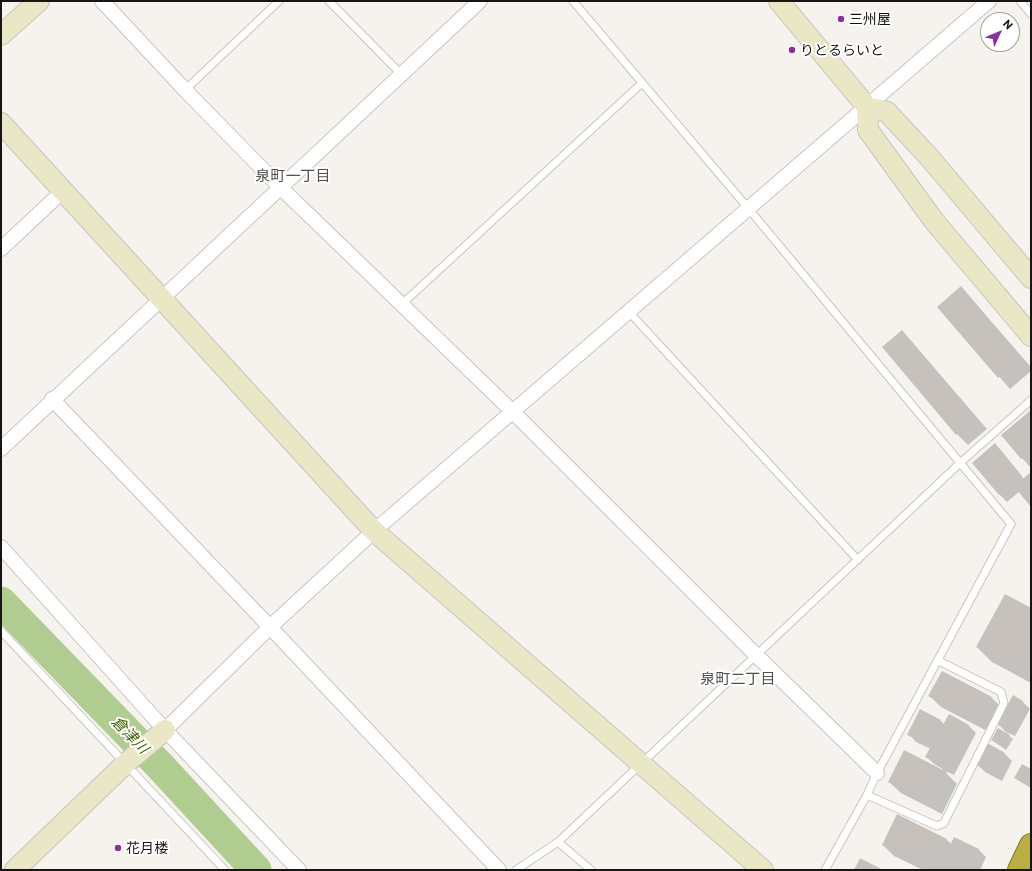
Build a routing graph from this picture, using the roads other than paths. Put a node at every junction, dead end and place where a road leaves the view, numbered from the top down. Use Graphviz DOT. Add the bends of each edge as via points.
graph roads {
  1 [pos="39,1"];
  2 [pos="102,1"];
  3 [pos="279,1"];
  4 [pos="329,1"];
  5 [pos="480,1"];
  6 [pos="573,1"];
  7 [pos="779,1"];
  8 [pos="989,1"];
  9 [pos="1020,1"];
  10 [pos="1031,14"];
  11 [pos="1,35"];
  12 [pos="402,75"];
  13 [pos="642,83"];
  14 [pos="185,90"];
  15 [pos="867,107"];
  16 [pos="1,123"];
  17 [pos="280,187"];
  18 [pos="63,190"];
  19 [pos="748,208"];
  20 [pos="1,249"];
  21 [pos="1031,278"];
  22 [pos="162,299"];
  23 [pos="401,305"];
  24 [pos="628,312"];
  25 [pos="1031,336"];
  26 [pos="52,400"];
  27 [pos="1031,400"];
  28 [pos="513,412"];
  29 [pos="1,448"];
  30 [pos="959,464"];
  31 [pos="374,531"];
  32 [pos="1,547"];
  33 [pos="858,560"];
  34 [pos="270,627"];
  35 [pos="1,631"];
  36 [pos="756,655"];
  37 [pos="939,660"];
  38 [pos="166,730"];
  39 [pos="641,763"];
  40 [pos="125,764"];
  41 [pos="877,773"];
  42 [pos="867,795"];
  43 [pos="558,842"];
  44 [pos="1031,845"];
  45 [pos="14,870"];
  46 [pos="224,870"];
  47 [pos="299,870"];
  48 [pos="499,870"];
  49 [pos="516,870"];
  50 [pos="591,870"];
  51 [pos="763,870"];
  52 [pos="825,870"];
  53 [pos="1019,870"];
  1 -- 11 [label="street"];
  2 -- 14 [label="street"];
  3 -- 14 [label="lane"];
  4 -- 12 [label="lane"];
  5 -- 12 [label="street"];
  6 -- 13 [label="lane"];
  7 -- 15 [label="street"];
  8 -- 15 [label="street"];
  9 -- 10 [label="lane"];
  12 -- 17 [label="street"];
  13 -- 19 [label="lane"];
  13 -- 23 [label="lane"];
  14 -- 17 [label="street"];
  15 -- 19 [label="street"];
  15 -- 21 [label="street" via="887,112 929,157"];
  15 -- 25 [label="street" via="868,130 882,150 934,221"];
  16 -- 18 [label="street"];
  17 -- 22 [label="street"];
  17 -- 23 [label="street"];
  18 -- 20 [label="street"];
  18 -- 22 [label="street"];
  19 -- 24 [label="street"];
  19 -- 30 [label="lane"];
  22 -- 26 [label="street"];
  22 -- 31 [label="street"];
  23 -- 28 [label="street"];
  24 -- 28 [label="street"];
  24 -- 33 [label="lane"];
  26 -- 29 [label="street"];
  26 -- 34 [label="street"];
  27 -- 30 [label="lane"];
  28 -- 31 [label="street"];
  28 -- 36 [label="street"];
  30 -- 33 [label="lane"];
  30 -- 37 [label="lane" via="1011,524"];
  31 -- 34 [label="street"];
  31 -- 39 [label="street"];
  32 -- 38 [label="street"];
  33 -- 36 [label="lane"];
  34 -- 38 [label="street"];
  34 -- 48 [label="street"];
  35 -- 40 [label="lane"];
  36 -- 39 [label="lane"];
  36 -- 41 [label="street"];
  37 -- 41 [label="lane"];
  37 -- 42 [label="lane" via="1001,692 1004,703 944,823 937,826"];
  38 -- 40 [label="street"];
  38 -- 47 [label="street"];
  39 -- 43 [label="lane"];
  39 -- 51 [label="street"];
  40 -- 45 [label="street"];
  40 -- 46 [label="lane"];
  41 -- 42 [label="lane"];
  42 -- 52 [label="lane"];
  43 -- 49 [label="lane"];
  43 -- 50 [label="lane"];
  44 -- 53 [label="highway"];
}
